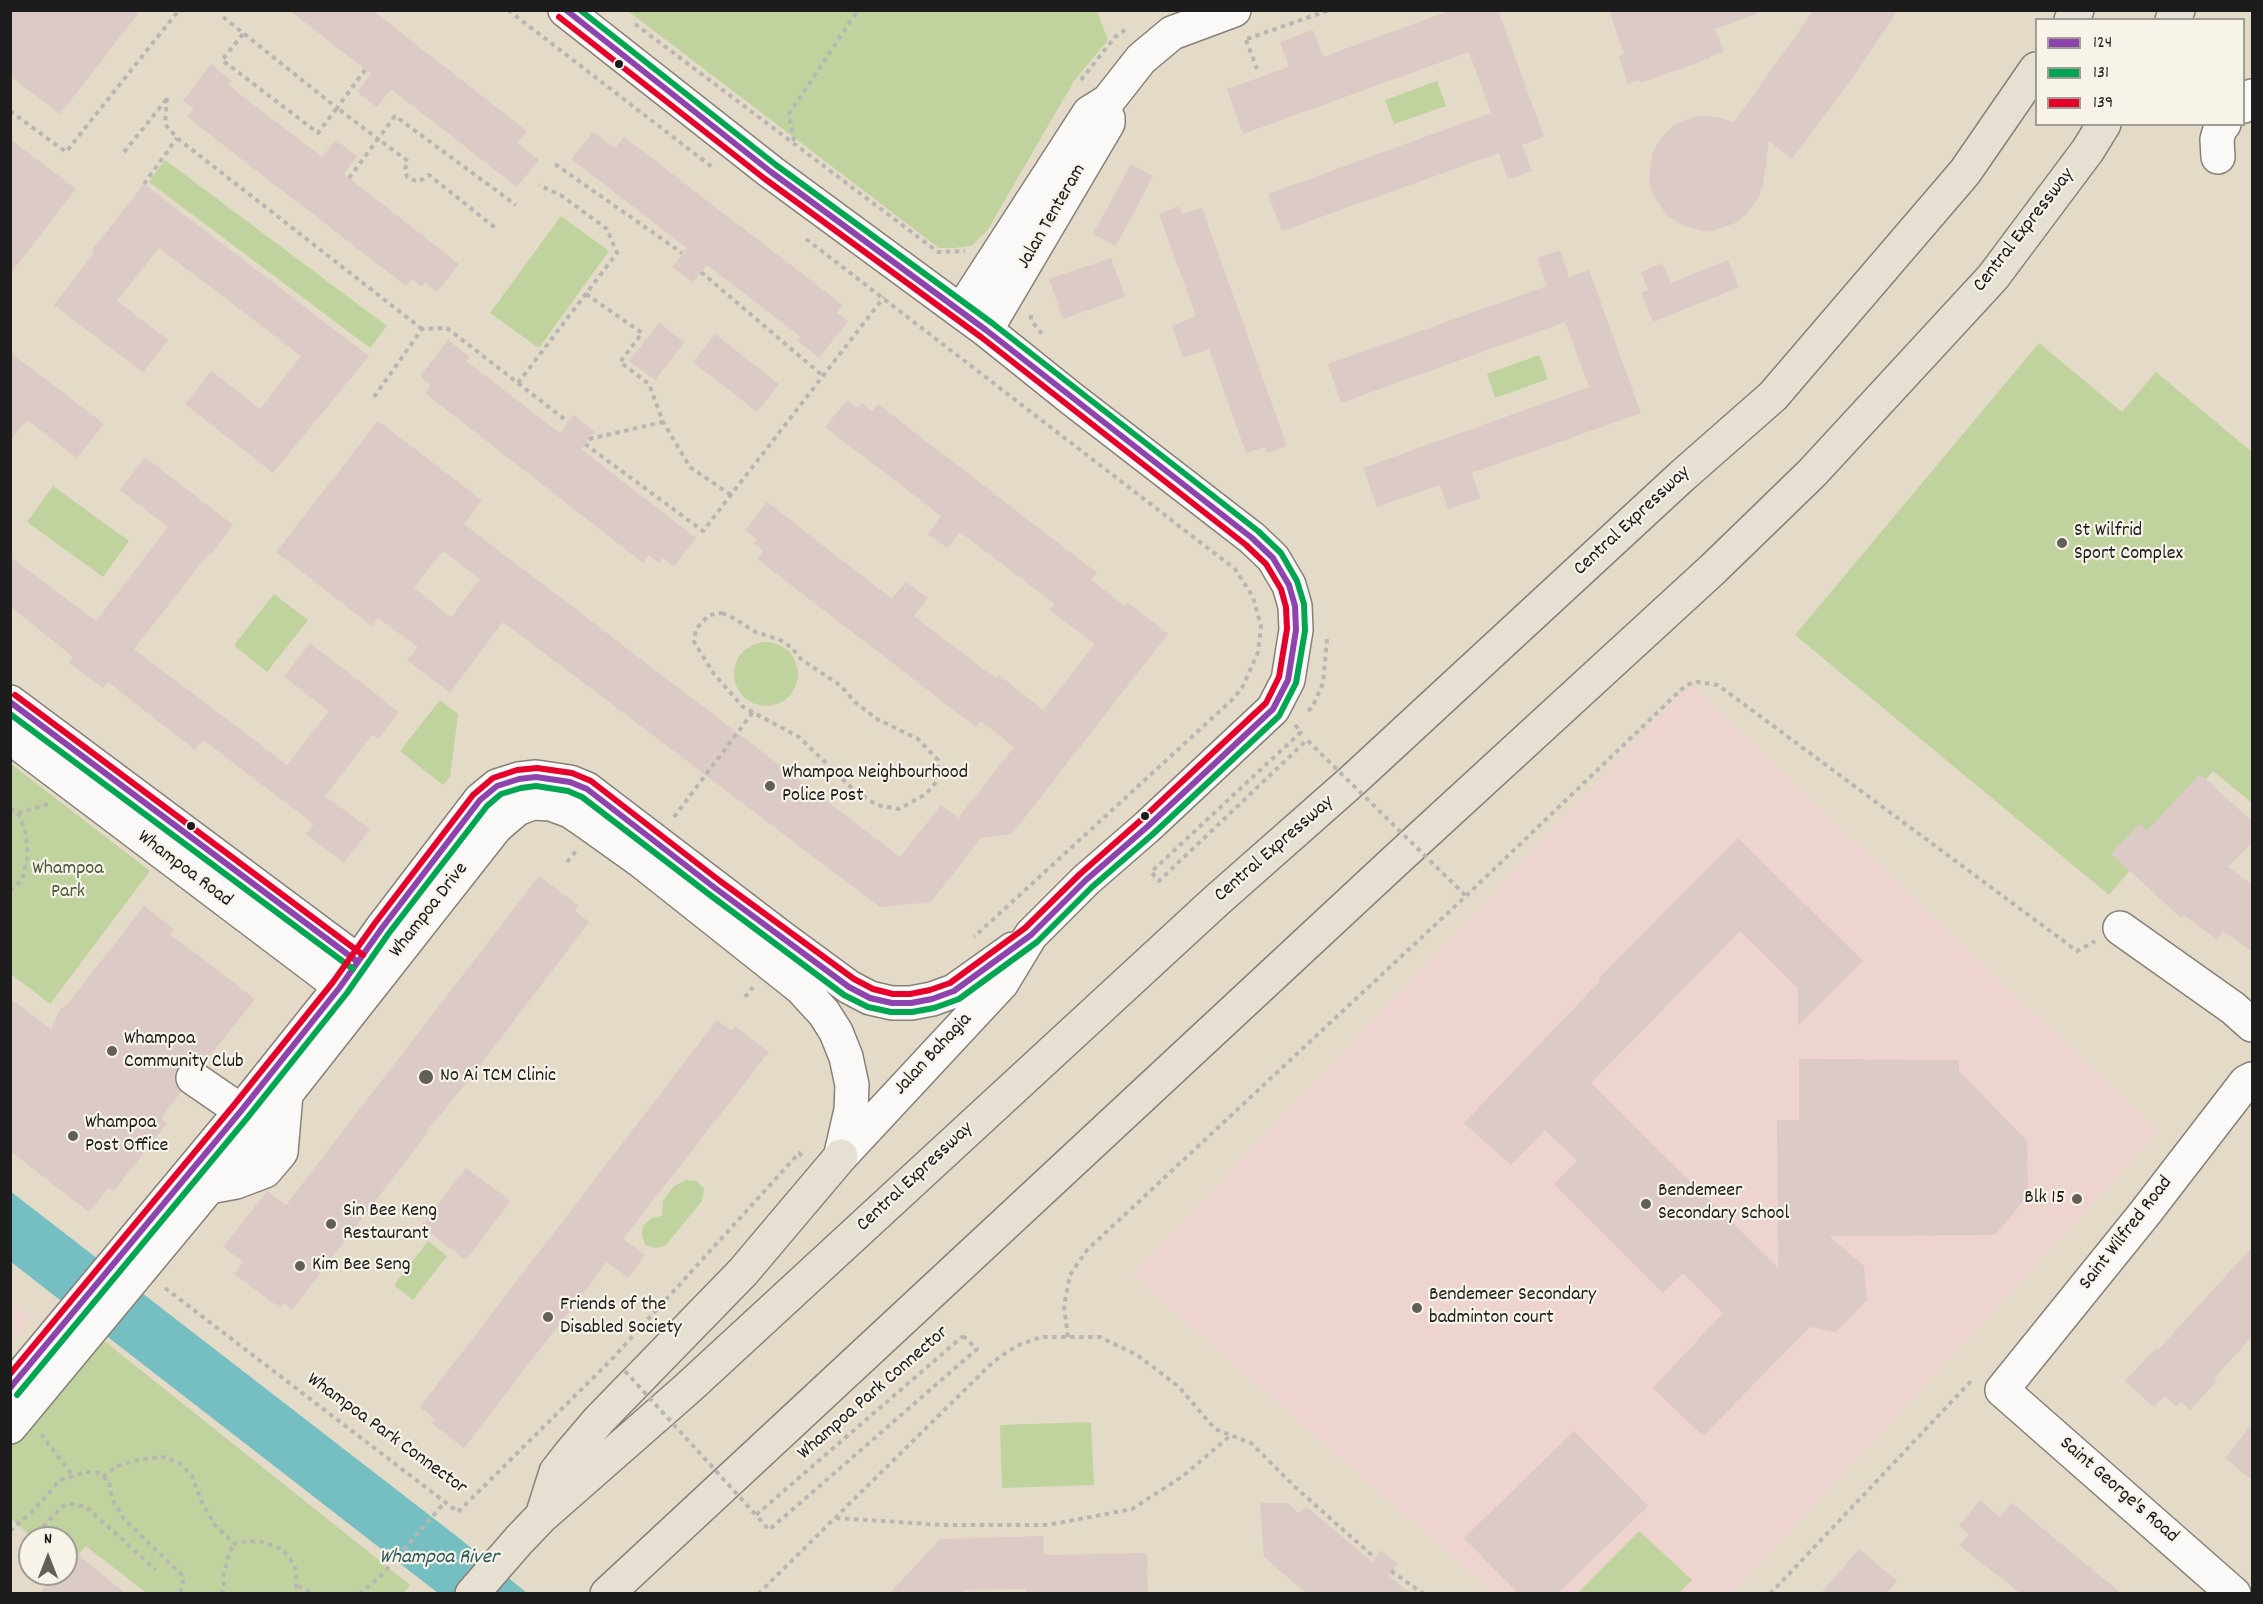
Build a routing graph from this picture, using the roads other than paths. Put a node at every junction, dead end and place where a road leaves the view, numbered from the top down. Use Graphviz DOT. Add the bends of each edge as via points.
graph roads {
  1 [pos="565,10"];
  2 [pos="1240,25"];
  3 [pos="2035,72"];
  4 [pos="1108,101"];
  5 [pos="2103,126"];
  6 [pos="2221,126"];
  7 [pos="2218,157"];
  8 [pos="961,310"];
  9 [pos="986,330"];
  10 [pos="10,702"];
  11 [pos="10,737"];
  12 [pos="2120,928"];
  13 [pos="1031,936"];
  14 [pos="359,982"];
  15 [pos="2253,1025"];
  16 [pos="193,1078"];
  17 [pos="2253,1079"];
  18 [pos="241,1111"];
  19 [pos="840,1156"];
  20 [pos="144,1245"];
  21 [pos="74,1332"];
  22 [pos="10,1389"];
  23 [pos="2002,1390"];
  24 [pos="25,1429"];
  25 [pos="530,1528"];
  26 [pos="472,1593"];
  27 [pos="607,1593"];
  28 [pos="2234,1593"];
  1 -- 8 [label="street, Jalan Bahagia" via="771,172"];
  2 -- 4 [label="street, Jalan Tenteram" via="1172,33 1141,59"];
  3 -- 25 [label="highway, Central Expressway" via="1965,172 1773,396"];
  4 -- 8 [label="street, Jalan Tenteram" via="1089,113"];
  4 -- 9 [label="street, Jalan Tenteram" via="1108,123"];
  5 -- 27 [label="highway, Central Expressway" via="1993,277 1812,473 1696,585"];
  6 -- 7 [label="street"];
  8 -- 9 [label="street, Jalan Bahagia"];
  9 -- 13 [label="street, Jalan Bahagia" via="1252,538 1273,558 1289,585 1295,606 1296,630 1288,680 1273,709 1086,880"];
  10 -- 14 [label="street, Whampoa Road"];
  11 -- 14 [label="street, Whampoa Road"];
  12 -- 15 [label="street"];
  13 -- 14 [label="street, Whampoa Drive" via="954,991 911,1003 870,998 781,937 587,789 536,777 497,786 480,800"];
  13 -- 19 [label="street, Jalan Bahagia" via="1002,983"];
  14 -- 18 [label="street, Whampoa Drive"];
  14 -- 19 [label="street, Whampoa Drive" via="496,827 517,809 533,803 551,804 570,811 641,861 801,988 824,1012 846,1057 852,1085 851,1110"];
  14 -- 20 [label="street, Whampoa Drive" via="286,1094 209,1187"];
  16 -- 18 [label="street"];
  17 -- 23 [label="street, Saint Wilfred Road" via="2246,1082"];
  18 -- 20 [label="street, Whampoa Drive"];
  19 -- 25 [label="highway" via="743,1272 570,1454 556,1473"];
  20 -- 21 [label="street, Whampoa Drive"];
  21 -- 22 [label="street, Whampoa Drive"];
  21 -- 24 [label="street, Whampoa Drive"];
  23 -- 28 [label="street, Saint George's Road"];
  25 -- 26 [label="highway, Central Expressway"];
}
